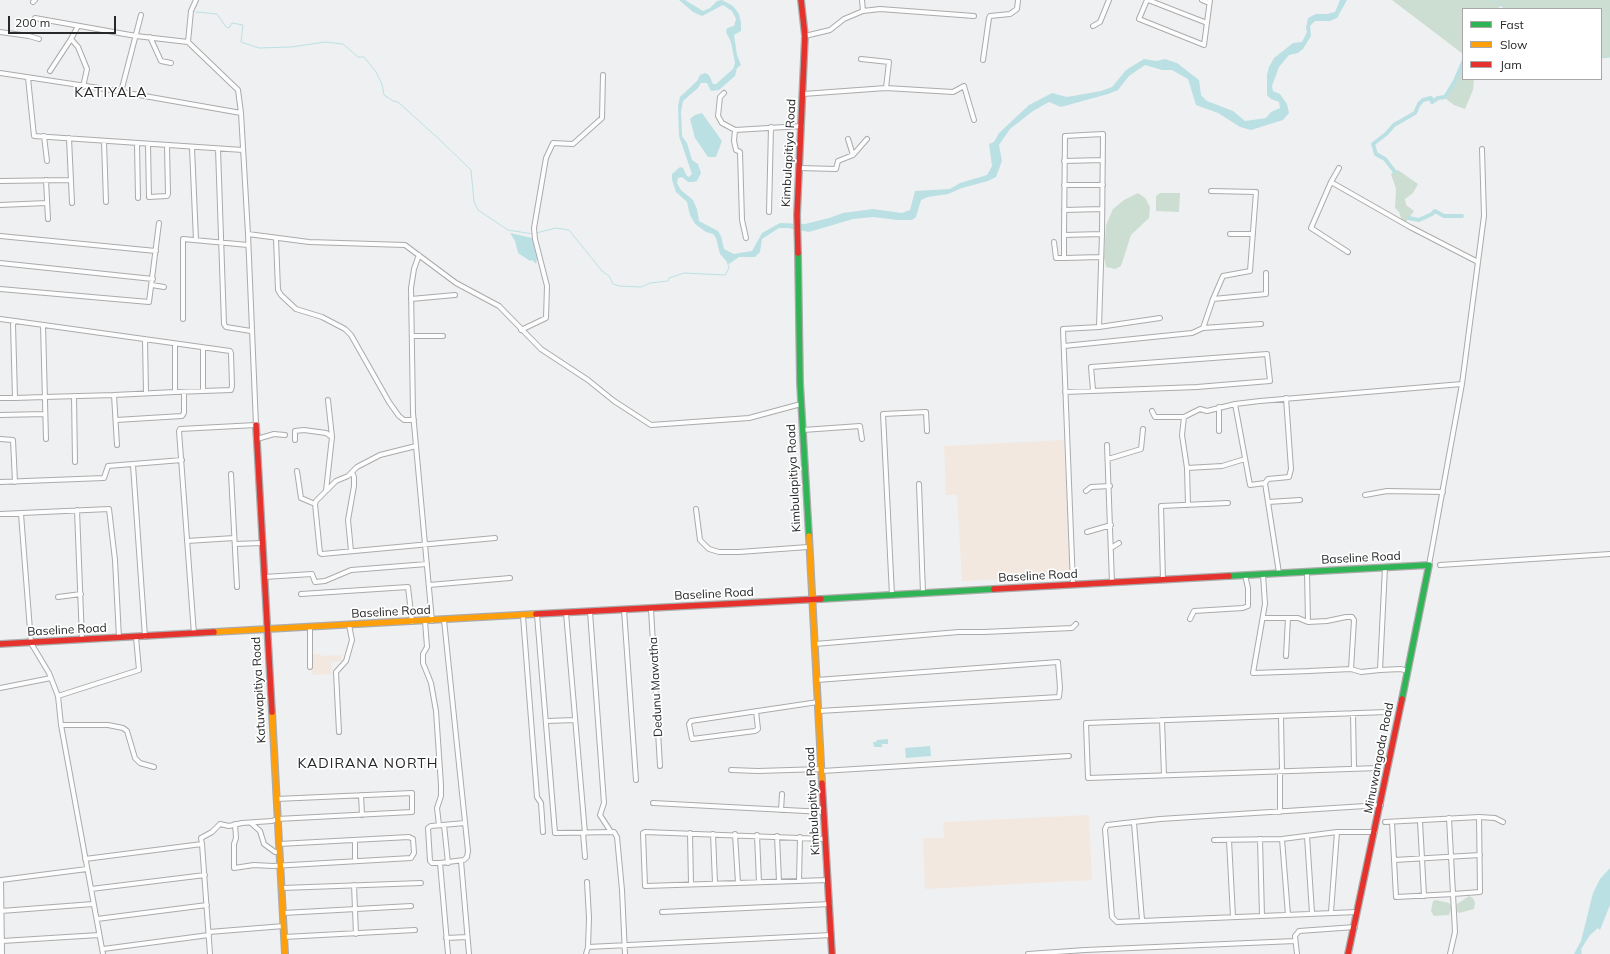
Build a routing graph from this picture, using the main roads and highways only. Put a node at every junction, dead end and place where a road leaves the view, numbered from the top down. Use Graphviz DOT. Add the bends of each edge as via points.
graph roads {
  1 [pos="801,0"];
  2 [pos="256,425"];
  3 [pos="1429,565"];
  4 [pos="812,600"];
  5 [pos="267,630"];
  6 [pos="0,644"];
  7 [pos="285,954"];
  8 [pos="832,954"];
  9 [pos="1348,954"];
  1 -- 4 [label="main road, Kimbulapitiya Road" via="805,36 797,231 801,404"];
  2 -- 5 [label="main road, Katuwapitiya Road"];
  3 -- 4 [label="main road, Baseline Road"];
  3 -- 9 [label="main road, Minuwangoda Road"];
  4 -- 5 [label="main road, Baseline Road"];
  4 -- 8 [label="main road, Kimbulapitiya Road"];
  5 -- 6 [label="main road, Baseline Road"];
  5 -- 7 [label="main road, Katuwapitiya Road"];
}
